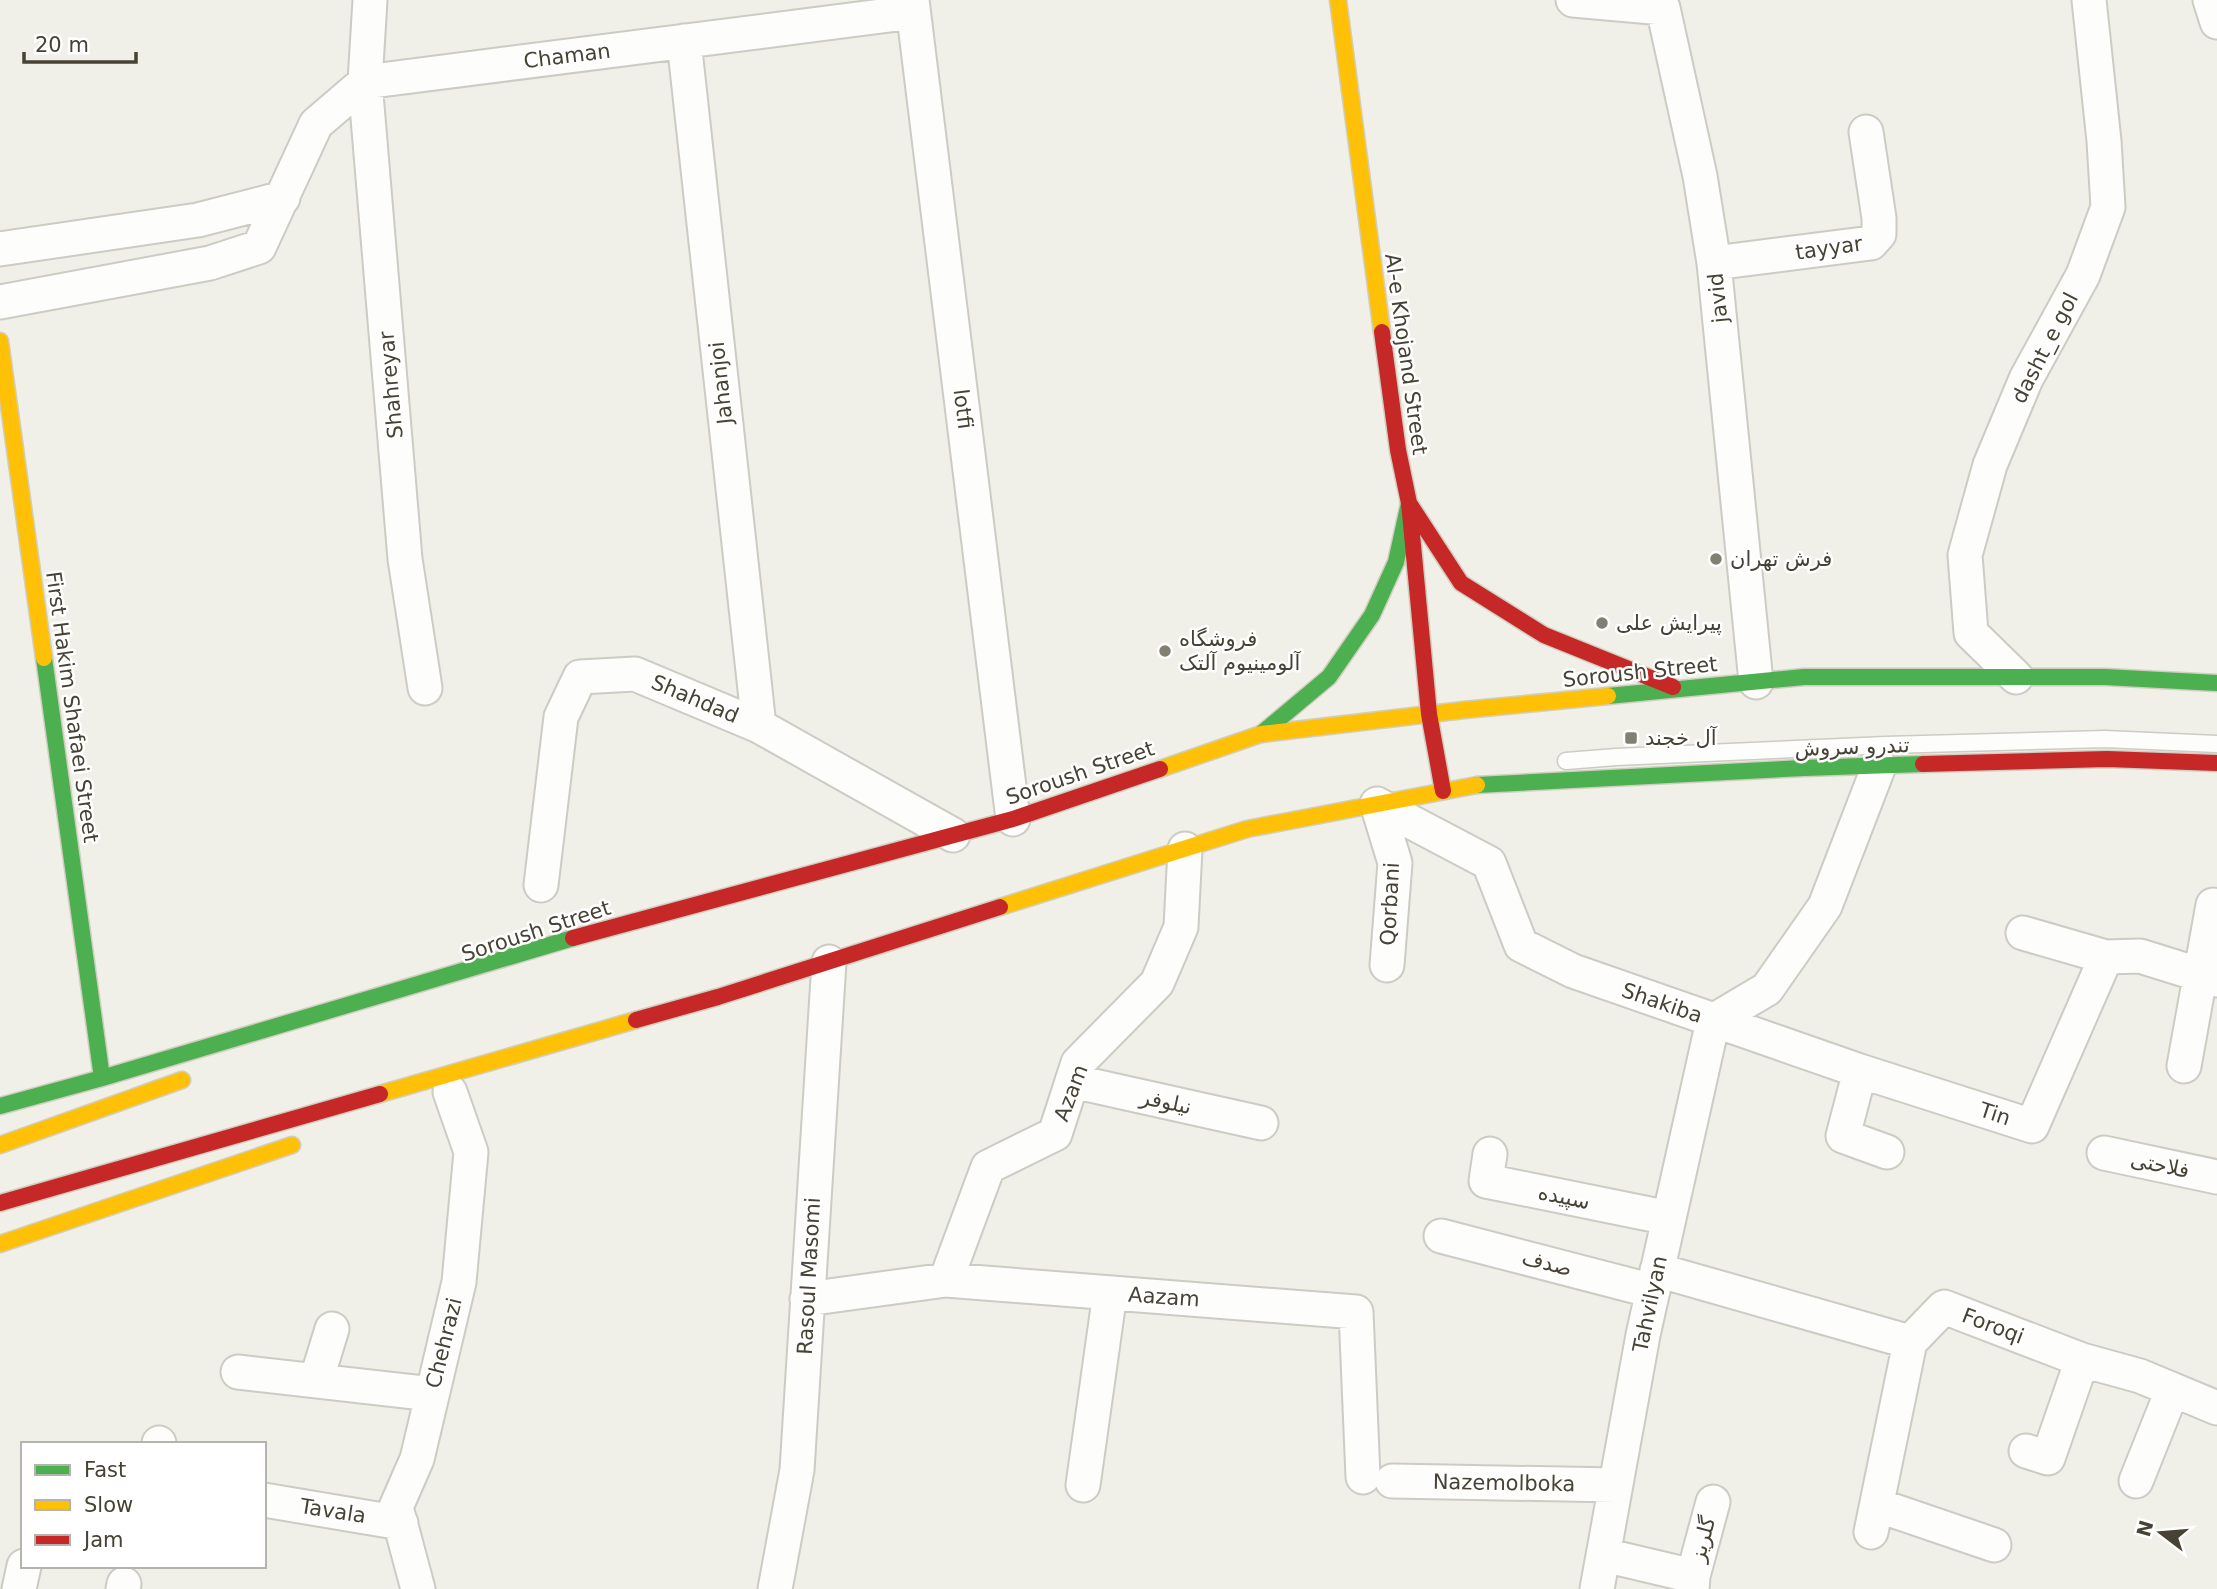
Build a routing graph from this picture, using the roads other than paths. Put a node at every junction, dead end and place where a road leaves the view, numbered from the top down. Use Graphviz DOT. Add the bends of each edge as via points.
graph roads {
  1 [pos="370,0"];
  2 [pos="1338,0"];
  3 [pos="1573,0"];
  4 [pos="2089,0"];
  5 [pos="2210,0"];
  6 [pos="913,6"];
  7 [pos="2217,22"];
  8 [pos="684,41"];
  9 [pos="365,82"];
  10 [pos="1866,132"];
  11 [pos="283,198"];
  12 [pos="0,250"];
  13 [pos="1714,263"];
  14 [pos="0,302"];
  15 [pos="0,341"];
  16 [pos="3,379"];
  17 [pos="1409,503"];
  18 [pos="2015,677"];
  19 [pos="1756,682"];
  20 [pos="2217,683"];
  21 [pos="425,688"];
  22 [pos="1678,689"];
  23 [pos="1977,693"];
  24 [pos="2097,693"];
  25 [pos="2124,694"];
  26 [pos="2217,699"];
  27 [pos="1720,701"];
  28 [pos="1654,708"];
  29 [pos="1481,709"];
  30 [pos="1430,714"];
  31 [pos="1514,724"];
  32 [pos="759,726"];
  33 [pos="1261,734"];
  34 [pos="2217,744"];
  35 [pos="1547,763"];
  36 [pos="2217,764"];
  37 [pos="1520,766"];
  38 [pos="1879,766"];
  39 [pos="1493,784"];
  40 [pos="1443,791"];
  41 [pos="1377,804"];
  42 [pos="1013,819"];
  43 [pos="953,835"];
  44 [pos="1185,849"];
  45 [pos="541,885"];
  46 [pos="2213,905"];
  47 [pos="2023,933"];
  48 [pos="572,938"];
  49 [pos="2106,957"];
  50 [pos="830,962"];
  51 [pos="1387,965"];
  52 [pos="2209,978"];
  53 [pos="718,997"];
  54 [pos="1713,1021"];
  55 [pos="312,1032"];
  56 [pos="2184,1066"];
  57 [pos="1860,1071"];
  58 [pos="195,1075"];
  59 [pos="102,1078"];
  60 [pos="1072,1081"];
  61 [pos="444,1094"];
  62 [pos="0,1107"];
  63 [pos="1261,1122"];
  64 [pos="305,1141"];
  65 [pos="0,1145"];
  66 [pos="1887,1152"];
  67 [pos="2104,1153"];
  68 [pos="1490,1154"];
  69 [pos="2217,1177"];
  70 [pos="0,1203"];
  71 [pos="1669,1218"];
  72 [pos="1441,1236"];
  73 [pos="0,1244"];
  74 [pos="946,1280"];
  75 [pos="1655,1280"];
  76 [pos="1110,1293"];
  77 [pos="807,1300"];
  78 [pos="332,1329"];
  79 [pos="1910,1342"];
  80 [pos="2082,1360"];
  81 [pos="238,1373"];
  82 [pos="316,1381"];
  83 [pos="2172,1391"];
  84 [pos="432,1394"];
  85 [pos="2217,1408"];
  86 [pos="2026,1451"];
  87 [pos="1377,1479"];
  88 [pos="2136,1481"];
  89 [pos="1083,1485"];
  90 [pos="1616,1485"];
  91 [pos="266,1500"];
  92 [pos="1713,1502"];
  93 [pos="401,1523"];
  94 [pos="1994,1545"];
  95 [pos="1604,1555"];
  96 [pos="24,1568"];
  97 [pos="1693,1583"];
  98 [pos="19,1589"];
  99 [pos="418,1589"];
  100 [pos="775,1589"];
  101 [pos="1598,1589"];
  1 -- 9 [label="street, Shahreyar"];
  2 -- 17 [label="main road, Al-e Khojand Street" via="1396,437"];
  3 -- 13 [label="street, javid" via="1663,8"];
  4 -- 18 [label="street, dasht_e gol" via="2108,208 2083,275 2026,379 1990,465 1965,555 1971,633"];
  5 -- 7 [label="street"];
  6 -- 8 [label="street, Chaman"];
  6 -- 42 [label="street, lotfi"];
  8 -- 9 [label="street, Chaman"];
  8 -- 32 [label="street, Jahanjoi"];
  9 -- 11 [label="street" via="316,124"];
  9 -- 21 [label="street, Shahreyar" via="405,559"];
  10 -- 13 [label="street, tayyar" via="1880,218 1879,234 1871,243"];
  11 -- 12 [label="street" via="198,220"];
  11 -- 14 [label="street" via="259,247 210,263"];
  13 -- 19 [label="street, javid"];
  15 -- 16 [label="main road, First Hakim Shafaei Street"];
  16 -- 59 [label="main road, First Hakim Shafaei Street"];
  17 -- 22 [label="main road" via="1461,583 1544,635"];
  17 -- 30 [label="main road, Al-e Khojand Street"];
  17 -- 33 [label="main road" via="1396,562 1372,615 1329,677"];
  18 -- 19 [label="main road, Soroush Street" via="1804,677"];
  18 -- 20 [label="main road, Soroush Street"];
  19 -- 22 [label="main road, Soroush Street"];
  22 -- 29 [label="main road, Soroush Street"];
  23 -- 24 [label="lane"];
  25 -- 26 [label="lane"];
  27 -- 28 [label="lane"];
  29 -- 30 [label="main road, Soroush Street"];
  29 -- 31 [label="lane"];
  30 -- 33 [label="main road, Soroush Street"];
  30 -- 40 [label="main road, Al-e Khojand Street"];
  32 -- 43 [label="street, Shahdad"];
  32 -- 45 [label="street, Shahdad" via="635,674 580,677 561,717"];
  33 -- 42 [label="main road, Soroush Street"];
  34 -- 35 [label="lane, تندرو سروش" via="2105,739 1900,744"];
  36 -- 38 [label="main road" via="2107,759"];
  37 -- 39 [label="lane"];
  38 -- 39 [label="main road"];
  38 -- 54 [label="street, Shakiba" via="1825,906 1766,989"];
  39 -- 40 [label="main road"];
  40 -- 41 [label="main road"];
  41 -- 44 [label="main road" via="1247,828"];
  41 -- 51 [label="street, Qorbani" via="1395,863"];
  41 -- 54 [label="street, Shakiba" via="1489,863 1521,945 1573,971"];
  42 -- 43 [label="main road, Soroush Street"];
  43 -- 48 [label="main road, Soroush Street"];
  44 -- 50 [label="main road"];
  44 -- 60 [label="street, Azam" via="1181,927 1157,983 1078,1063"];
  46 -- 52 [label="street"];
  47 -- 49 [label="street"];
  48 -- 55 [label="main road, Soroush Street"];
  48 -- 59 [label="main road"];
  49 -- 52 [label="street" via="2140,956"];
  49 -- 57 [label="street, Tin" via="2032,1126"];
  50 -- 53 [label="main road"];
  50 -- 77 [label="street, Rasoul Masomi"];
  52 -- 56 [label="street"];
  53 -- 61 [label="main road"];
  53 -- 70 [label="main road"];
  54 -- 57 [label="street, Tin"];
  54 -- 71 [label="street, Tahvilyan"];
  57 -- 66 [label="street" via="1843,1136"];
  58 -- 65 [label="main road"];
  59 -- 62 [label="main road"];
  60 -- 63 [label="street, نیلوفر"];
  60 -- 74 [label="street, Azam" via="1055,1134 988,1167"];
  61 -- 84 [label="street, Chehrazi" via="471,1152 459,1282"];
  64 -- 73 [label="main road"];
  67 -- 69 [label="street, فلاحتی"];
  68 -- 71 [label="street, سپیده" via="1486,1181"];
  71 -- 75 [label="street, Tahvilyan"];
  72 -- 75 [label="street, صدف"];
  74 -- 76 [label="street, Aazam"];
  74 -- 77 [label="street, Aazam"];
  75 -- 79 [label="street"];
  75 -- 90 [label="street, Tahvilyan"];
  76 -- 87 [label="street, Aazam" via="1356,1312"];
  76 -- 89 [label="street"];
  77 -- 100 [label="street, Rasoul Masomi" via="797,1470"];
  78 -- 82 [label="street"];
  79 -- 80 [label="street, Foroqi" via="1944,1307"];
  79 -- 94 [label="street" via="1874,1518"];
  80 -- 83 [label="street, Foroqi" via="2140,1376"];
  80 -- 86 [label="street" via="2048,1458"];
  81 -- 82 [label="street"];
  82 -- 84 [label="street"];
  83 -- 85 [label="street, Foroqi"];
  83 -- 88 [label="street"];
  84 -- 93 [label="street, Chehrazi" via="416,1459 397,1507"];
  87 -- 90 [label="street, Nazemolboka"];
  90 -- 95 [label="street, Tahvilyan"];
  91 -- 93 [label="street, Tavala"];
  92 -- 97 [label="street, گلریز"];
  93 -- 99 [label="street, Chehrazi"];
  95 -- 97 [label="street, گلریز"];
  95 -- 101 [label="street, Tahvilyan"];
  96 -- 98 [label="street"];
}
